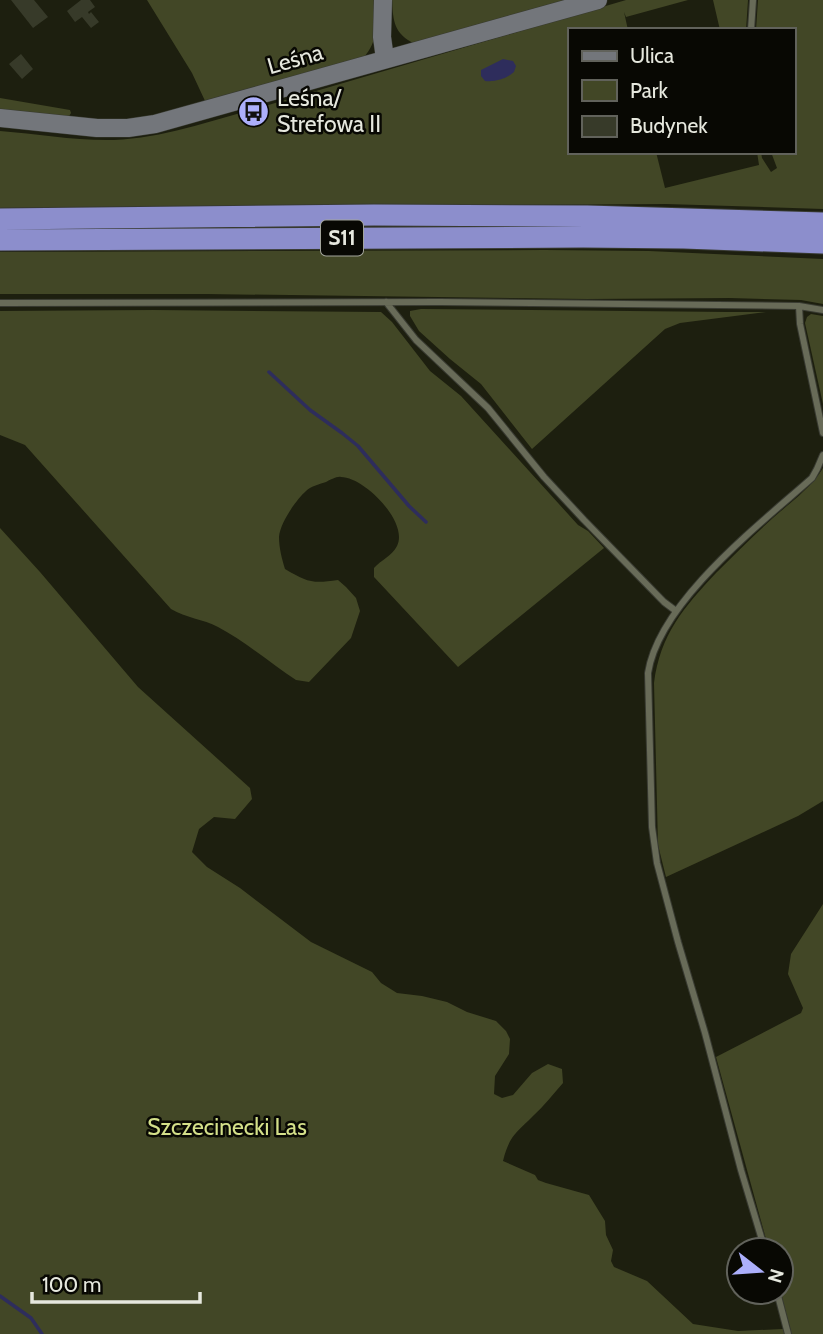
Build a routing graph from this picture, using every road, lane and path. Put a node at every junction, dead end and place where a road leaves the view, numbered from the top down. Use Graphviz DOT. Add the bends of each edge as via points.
graph roads {
  1 [pos="385,0"];
  2 [pos="598,0"];
  3 [pos="753,0"];
  4 [pos="751,28"];
  5 [pos="390,58"];
  6 [pos="0,118"];
  7 [pos="0,219"];
  8 [pos="823,223"];
  9 [pos="0,240"];
  10 [pos="823,243"];
  11 [pos="386,302"];
  12 [pos="0,303"];
  13 [pos="799,306"];
  14 [pos="823,310"];
  15 [pos="823,433"];
  16 [pos="823,456"];
  17 [pos="676,611"];
  18 [pos="761,1236"];
  19 [pos="781,1306"];
  20 [pos="788,1334"];
  1 -- 5 [label="street"];
  2 -- 5 [label="street, Leśna"];
  3 -- 4 [label="lane"];
  5 -- 6 [label="street, Leśna" via="155,124 97,128"];
  7 -- 8 [label="highway, S11" via="387,215"];
  9 -- 10 [label="highway, S11" via="583,237"];
  11 -- 12 [label="lane"];
  11 -- 13 [label="lane"];
  11 -- 17 [label="lane" via="416,340 488,408 584,520"];
  13 -- 14 [label="lane"];
  13 -- 15 [label="lane"];
  16 -- 17 [label="lane" via="811,478"];
  17 -- 18 [label="lane" via="654,649 649,673 654,845"];
  19 -- 20 [label="lane"];
}
